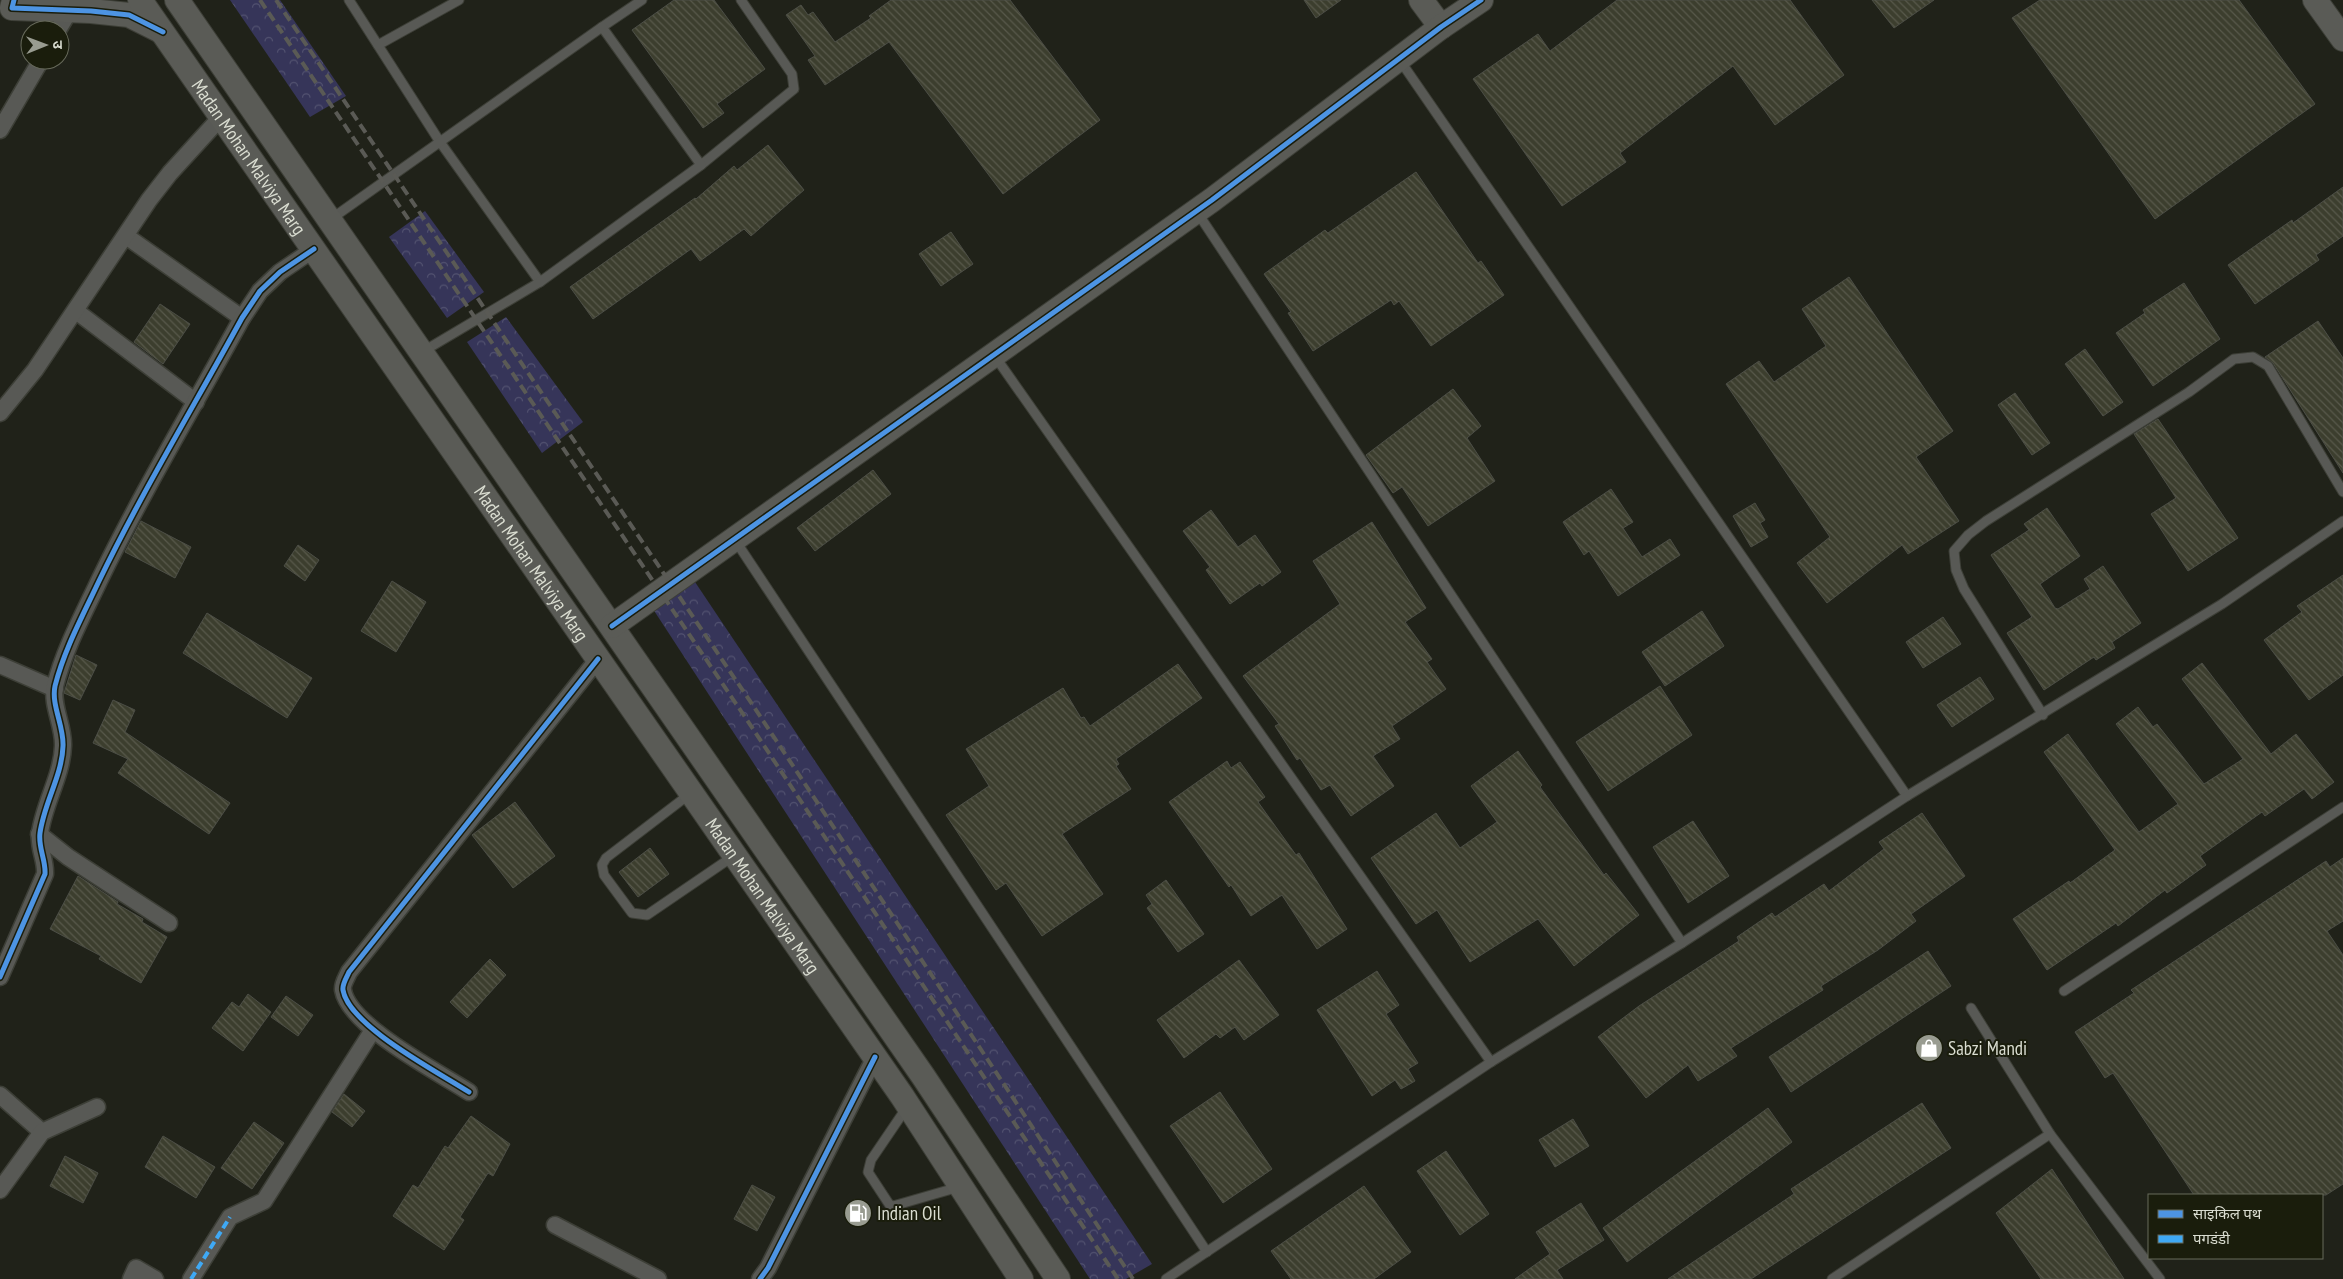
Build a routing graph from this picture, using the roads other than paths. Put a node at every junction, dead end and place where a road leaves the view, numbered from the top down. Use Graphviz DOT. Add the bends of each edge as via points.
graph roads {
  1 [pos="140,0"];
  2 [pos="177,0"];
  3 [pos="349,0"];
  4 [pos="459,0"];
  5 [pos="642,0"];
  6 [pos="741,0"];
  7 [pos="1421,0"];
  8 [pos="1481,0"];
  9 [pos="2315,0"];
  10 [pos="12,6"];
  11 [pos="64,20"];
  12 [pos="602,27"];
  13 [pos="1440,27"];
  14 [pos="163,32"];
  15 [pos="2343,39"];
  16 [pos="378,45"];
  17 [pos="1399,59"];
  18 [pos="35,70"];
  19 [pos="222,116"];
  20 [pos="0,130"];
  21 [pos="440,142"];
  22 [pos="701,165"];
  23 [pos="1196,211"];
  24 [pos="330,219"];
  25 [pos="126,236"];
  26 [pos="314,249"];
  27 [pos="540,282"];
  28 [pos="76,310"];
  29 [pos="242,318"];
  30 [pos="422,352"];
  31 [pos="994,355"];
  32 [pos="196,402"];
  33 [pos="0,413"];
  34 [pos="2343,492"];
  35 [pos="2343,522"];
  36 [pos="734,539"];
  37 [pos="612,626"];
  38 [pos="598,659"];
  39 [pos="0,665"];
  40 [pos="55,689"];
  41 [pos="2043,714"];
  42 [pos="691,792"];
  43 [pos="1907,796"];
  44 [pos="2343,807"];
  45 [pos="39,834"];
  46 [pos="735,855"];
  47 [pos="169,923"];
  48 [pos="1682,943"];
  49 [pos="0,977"];
  50 [pos="2064,990"];
  51 [pos="1971,1008"];
  52 [pos="373,1030"];
  53 [pos="875,1057"];
  54 [pos="1491,1062"];
  55 [pos="469,1092"];
  56 [pos="0,1095"];
  57 [pos="908,1105"];
  58 [pos="96,1107"];
  59 [pos="42,1132"];
  60 [pos="2050,1134"];
  61 [pos="961,1187"];
  62 [pos="0,1190"];
  63 [pos="555,1225"];
  64 [pos="1207,1252"];
  65 [pos="131,1279"];
  66 [pos="155,1279"];
  67 [pos="191,1279"];
  68 [pos="658,1279"];
  69 [pos="760,1279"];
  70 [pos="1022,1279"];
  71 [pos="1058,1279"];
  72 [pos="1166,1279"];
  73 [pos="1832,1279"];
  74 [pos="2160,1279"];
  1 -- 14 [label="main road, Madan Mohan Malviya Marg"];
  2 -- 24 [label="main road, Madan Mohan Malviya Marg"];
  3 -- 16 [label="lane"];
  4 -- 16 [label="lane"];
  5 -- 12 [label="lane"];
  6 -- 22 [label="lane" via="792,74 794,89"];
  7 -- 13 [label="main road"];
  8 -- 13 [label="main road"];
  9 -- 15 [label="main road"];
  10 -- 11 [label="main road"];
  11 -- 14 [label="main road" via="129,15"];
  12 -- 21 [label="lane"];
  12 -- 22 [label="lane"];
  13 -- 17 [label="main road"];
  14 -- 19 [label="main road, Madan Mohan Malviya Marg"];
  16 -- 21 [label="lane"];
  17 -- 23 [label="main road"];
  17 -- 43 [label="lane"];
  18 -- 20 [label="street"];
  19 -- 25 [label="street" via="170,173"];
  19 -- 26 [label="main road, Madan Mohan Malviya Marg"];
  21 -- 24 [label="lane"];
  21 -- 27 [label="lane"];
  22 -- 27 [label="lane"];
  23 -- 31 [label="main road"];
  23 -- 48 [label="lane"];
  24 -- 30 [label="main road, Madan Mohan Malviya Marg"];
  25 -- 28 [label="street"];
  25 -- 29 [label="street"];
  26 -- 29 [label="street" via="280,272 260,291"];
  26 -- 38 [label="main road, Madan Mohan Malviya Marg"];
  27 -- 30 [label="lane"];
  28 -- 32 [label="street"];
  28 -- 33 [label="street" via="35,370"];
  29 -- 32 [label="street"];
  30 -- 37 [label="main road, Madan Mohan Malviya Marg"];
  31 -- 36 [label="main road"];
  31 -- 54 [label="lane"];
  32 -- 40 [label="street" via="115,548 78,625"];
  34 -- 41 [label="lane" via="2268,366 2253,357 2234,359 2189,392 1986,520 1954,551 1956,570 1964,589"];
  35 -- 41 [label="lane" via="2222,604"];
  36 -- 37 [label="main road"];
  36 -- 64 [label="lane"];
  37 -- 71 [label="main road, Madan Mohan Malviya Marg" via="924,1076"];
  38 -- 42 [label="main road, Madan Mohan Malviya Marg"];
  38 -- 52 [label="street" via="349,972 342,987 346,999"];
  39 -- 40 [label="street"];
  40 -- 45 [label="street" via="64,734 62,758"];
  41 -- 43 [label="lane"];
  42 -- 46 [label="main road, Madan Mohan Malviya Marg"];
  42 -- 46 [label="lane" via="606,858 602,865 604,875 632,913 647,915"];
  43 -- 48 [label="lane"];
  44 -- 50 [label="lane"];
  45 -- 47 [label="street"];
  45 -- 49 [label="street" via="46,862 45,874"];
  46 -- 53 [label="main road, Madan Mohan Malviya Marg"];
  48 -- 54 [label="lane"];
  51 -- 60 [label="lane"];
  52 -- 55 [label="street"];
  52 -- 67 [label="street" via="264,1201 230,1217"];
  53 -- 57 [label="main road, Madan Mohan Malviya Marg"];
  53 -- 69 [label="street"];
  54 -- 64 [label="lane"];
  56 -- 59 [label="street"];
  57 -- 61 [label="main road, Madan Mohan Malviya Marg"];
  57 -- 61 [label="lane" via="868,1172 889,1204 900,1206"];
  58 -- 59 [label="street"];
  59 -- 62 [label="street"];
  60 -- 73 [label="lane"];
  60 -- 74 [label="lane"];
  61 -- 70 [label="main road, Madan Mohan Malviya Marg"];
  63 -- 68 [label="street"];
  64 -- 72 [label="lane"];
  65 -- 66 [label="street" via="136,1268"];
}
